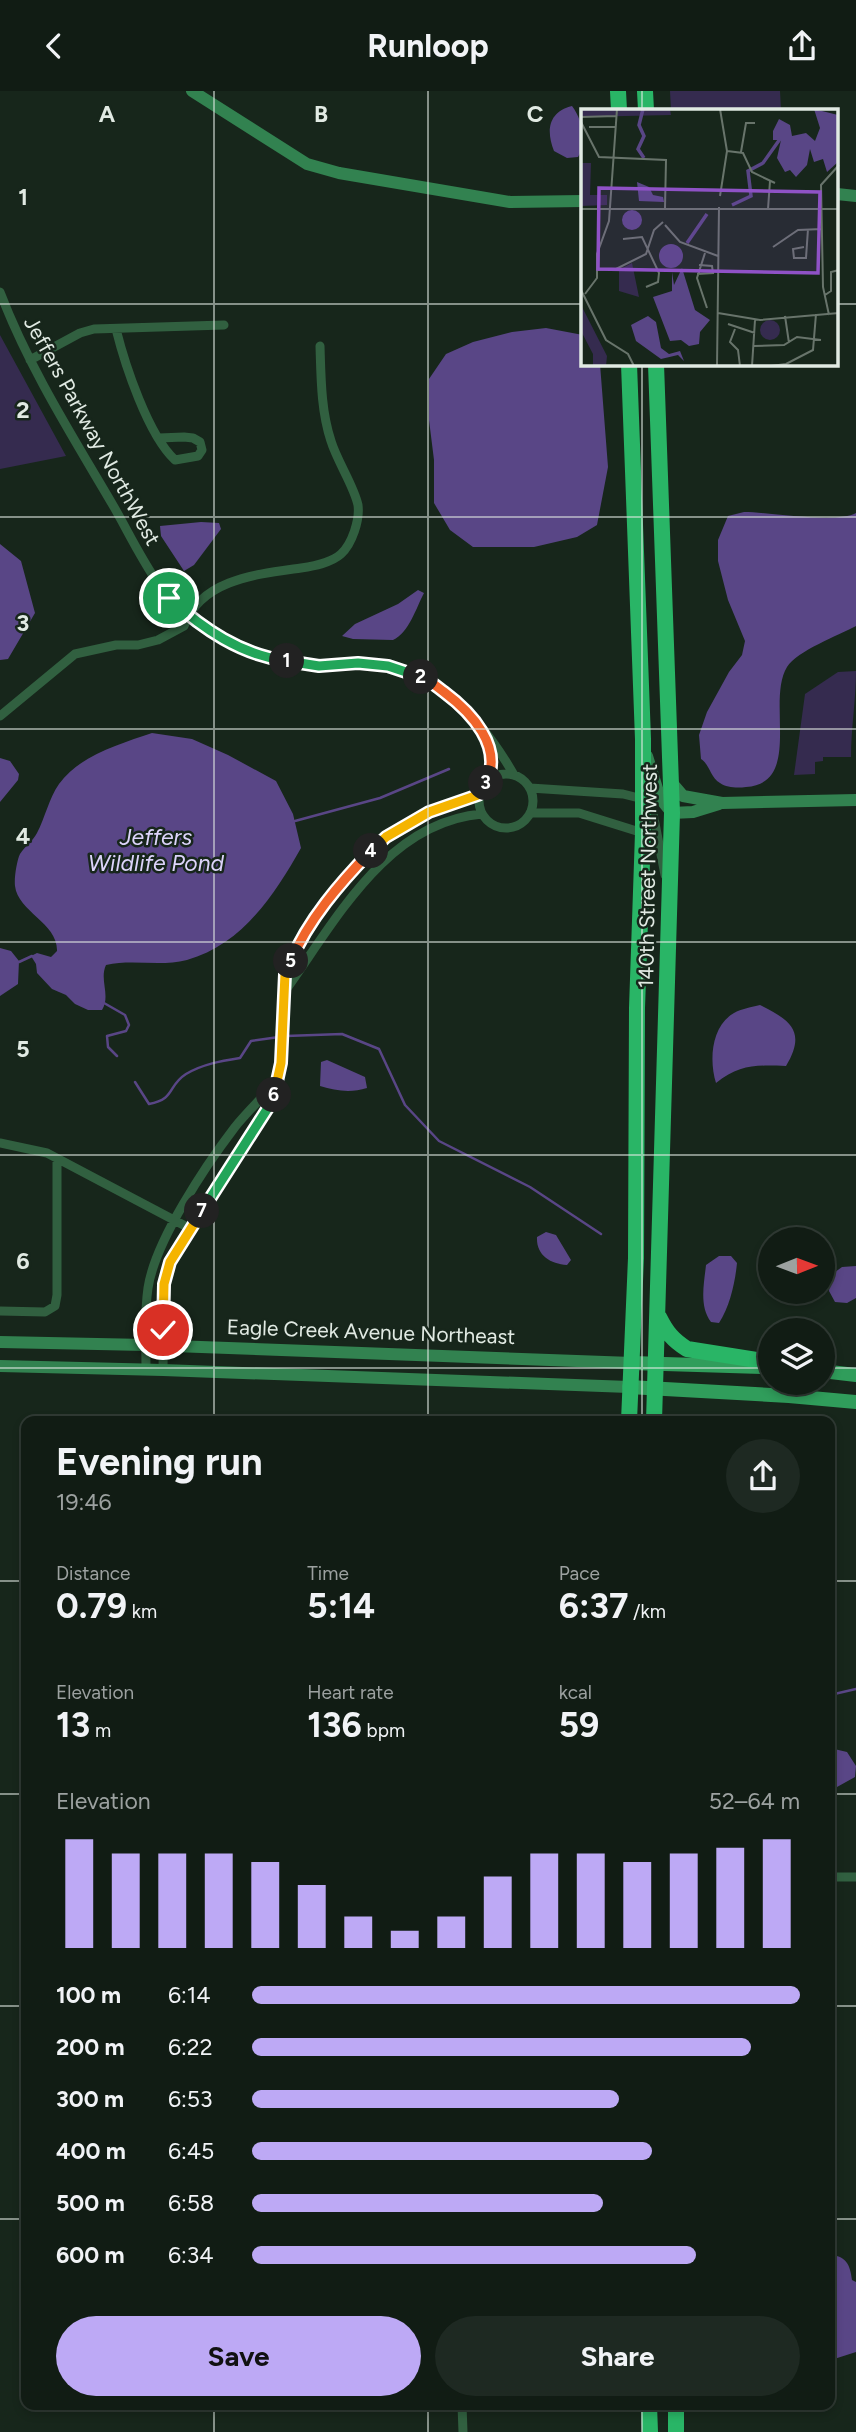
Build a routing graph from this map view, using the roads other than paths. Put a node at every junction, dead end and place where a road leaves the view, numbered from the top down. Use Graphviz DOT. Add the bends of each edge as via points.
graph roads {
  1 [pos="192,91"];
  2 [pos="618,91"];
  3 [pos="645,91"];
  4 [pos="619,109"];
  5 [pos="646,109"];
  6 [pos="838,194"];
  7 [pos="856,196"];
  8 [pos="581,201"];
  9 [pos="0,292"];
  10 [pos="224,325"];
  11 [pos="116,329"];
  12 [pos="320,346"];
  13 [pos="30,360"];
  14 [pos="629,366"];
  15 [pos="656,366"];
  16 [pos="159,438"];
  17 [pos="187,615"];
  18 [pos="0,716"];
  19 [pos="485,735"];
  20 [pos="643,739"];
  21 [pos="514,775"];
  22 [pos="487,781"];
  23 [pos="671,782"];
  24 [pos="530,788"];
  25 [pos="478,795"];
  26 [pos="643,799"];
  27 [pos="856,800"];
  28 [pos="722,803"];
  29 [pos="530,813"];
  30 [pos="672,813"];
  31 [pos="482,814"];
  32 [pos="643,833"];
  33 [pos="670,892"];
  34 [pos="285,991"];
  35 [pos="275,1083"];
  36 [pos="0,1143"];
  37 [pos="57,1159"];
  38 [pos="175,1221"];
  39 [pos="191,1229"];
  40 [pos="0,1311"];
  41 [pos="658,1315"];
  42 [pos="0,1342"];
  43 [pos="146,1345"];
  44 [pos="162,1345"];
  45 [pos="632,1363"];
  46 [pos="758,1363"];
  47 [pos="657,1364"];
  48 [pos="758,1365"];
  49 [pos="0,1366"];
  50 [pos="146,1369"];
  51 [pos="163,1370"];
  52 [pos="835,1373"];
  53 [pos="856,1375"];
  54 [pos="629,1387"];
  55 [pos="655,1389"];
  56 [pos="856,1402"];
  57 [pos="629,1416"];
  58 [pos="654,1416"];
  59 [pos="835,1877"];
  60 [pos="856,1877"];
  61 [pos="462,2410"];
  62 [pos="649,2410"];
  63 [pos="676,2410"];
  64 [pos="463,2432"];
  65 [pos="650,2432"];
  66 [pos="676,2432"];
  1 -- 8 [label="main road" via="307,164 510,202"];
  2 -- 4 [label="highway"];
  3 -- 5 [label="highway"];
  6 -- 7 [label="main road"];
  9 -- 13 [label="street, Jeffers Parkway NorthWest"];
  10 -- 11 [label="street"];
  11 -- 13 [label="street" via="80,333"];
  11 -- 16 [label="street" via="137,392"];
  12 -- 17 [label="street" via="330,440 358,505 352,538 341,555 319,565 230,581 209,593"];
  13 -- 17 [label="street, Jeffers Parkway NorthWest" via="143,560"];
  14 -- 20 [label="highway, 140th Street Northwest"];
  15 -- 23 [label="highway, 140th Street Northwest"];
  17 -- 18 [label="street" via="184,626 158,640 75,654"];
  17 -- 19 [label="street, Jeffers Parkway NorthWest" via="263,658 319,666 388,666 427,679 464,707"];
  19 -- 21 [label="street, Jeffers Parkway NorthWest"];
  19 -- 22 [label="street, Jeffers Parkway NorthWest" via="491,761"];
  20 -- 26 [label="highway, 140th Street Northwest"];
  20 -- 30 [label="main road" via="660,798"];
  21 -- 22 [label="street" via="504,773"];
  21 -- 24 [label="street"];
  22 -- 25 [label="street"];
  23 -- 28 [label="main road" via="683,796"];
  23 -- 30 [label="highway, 140th Street Northwest"];
  24 -- 26 [label="street"];
  24 -- 29 [label="street"];
  25 -- 31 [label="street"];
  25 -- 34 [label="street" via="429,812 386,837 354,868 295,951 285,974"];
  26 -- 32 [label="highway, 140th Street Northwest"];
  26 -- 33 [label="street" via="653,813"];
  27 -- 28 [label="main road"];
  28 -- 30 [label="main road"];
  29 -- 31 [label="street" via="510,828 494,826"];
  29 -- 32 [label="street" via="579,813"];
  30 -- 33 [label="highway, 140th Street Northwest"];
  31 -- 34 [label="street" via="439,824 397,850 368,876"];
  32 -- 45 [label="highway, 140th Street Northwest"];
  33 -- 41 [label="highway, 140th Street Northwest"];
  34 -- 35 [label="street" via="281,1063"];
  35 -- 38 [label="street" via="235,1127"];
  35 -- 39 [label="street" via="273,1100"];
  36 -- 37 [label="street"];
  37 -- 38 [label="street"];
  37 -- 40 [label="street" via="55,1306 45,1312"];
  38 -- 39 [label="street"];
  38 -- 43 [label="street" via="148,1288"];
  39 -- 44 [label="street" via="170,1262 164,1284"];
  41 -- 46 [label="highway" via="674,1342 687,1349"];
  41 -- 47 [label="highway, 140th Street Northwest"];
  42 -- 43 [label="main road, Eagle Creek Avenue Northeast"];
  43 -- 44 [label="main road, Eagle Creek Avenue Northeast"];
  43 -- 50 [label="street"];
  44 -- 45 [label="main road, Eagle Creek Avenue Northeast"];
  44 -- 51 [label="street"];
  45 -- 47 [label="main road, Eagle Creek Avenue Northeast"];
  45 -- 54 [label="highway, 140th Street Northwest"];
  47 -- 48 [label="main road, Eagle Creek Avenue Northeast"];
  47 -- 55 [label="highway, 140th Street Northwest"];
  49 -- 50 [label="main road"];
  50 -- 51 [label="main road"];
  51 -- 54 [label="main road"];
  52 -- 53 [label="main road"];
  54 -- 55 [label="main road"];
  54 -- 57 [label="highway, 140th Street Northwest"];
  55 -- 56 [label="main road"];
  55 -- 58 [label="highway, 140th Street Northwest"];
  59 -- 60 [label="street"];
  61 -- 64 [label="street"];
  62 -- 65 [label="highway"];
  63 -- 66 [label="highway"];
}
